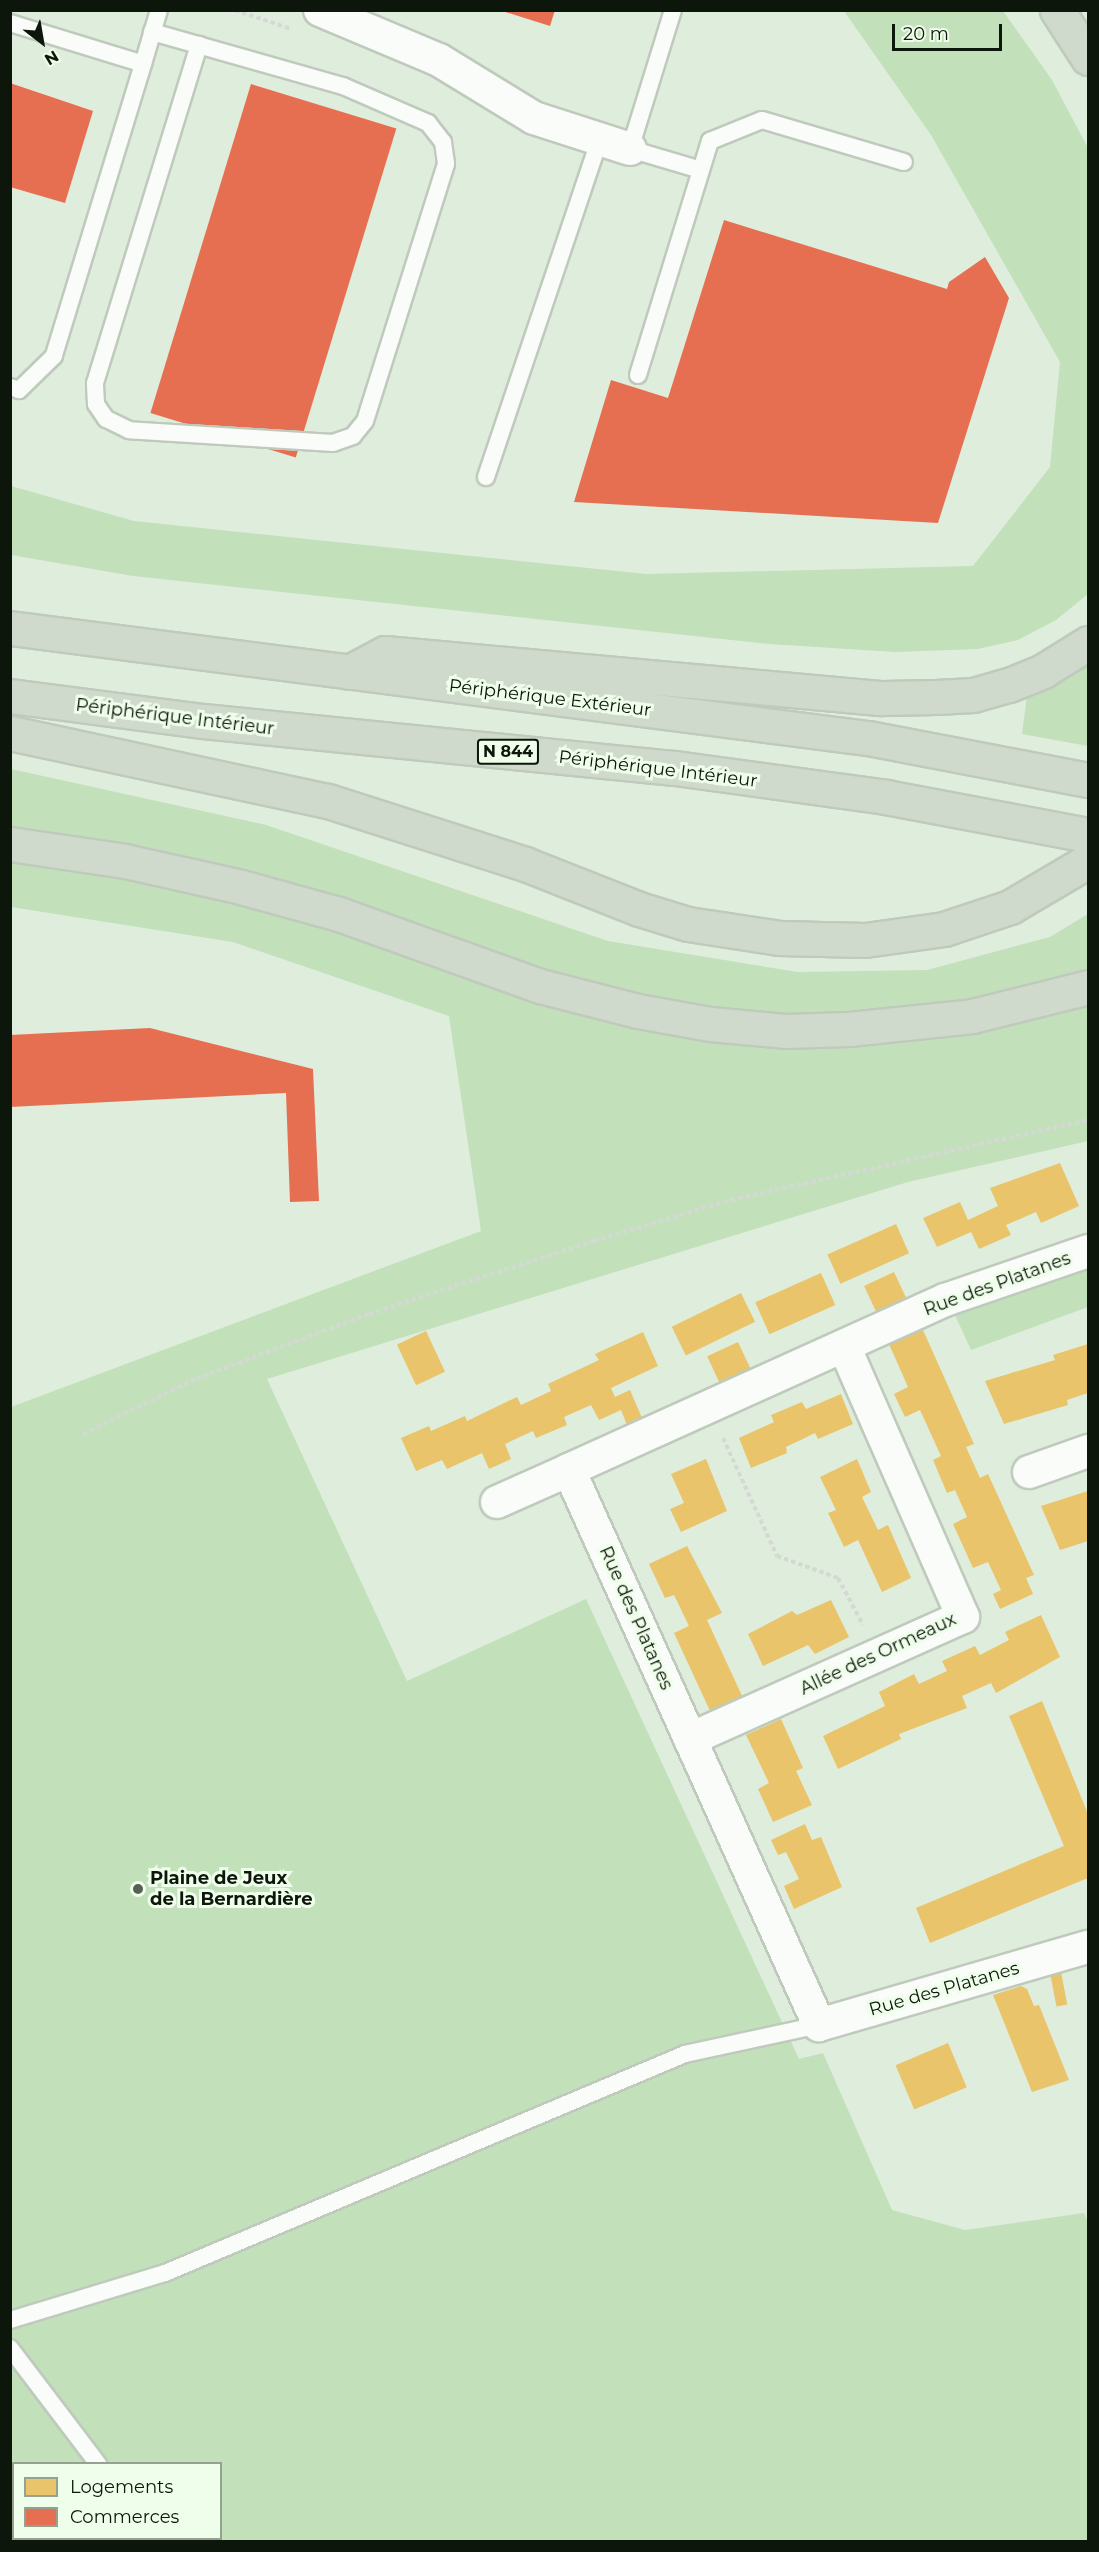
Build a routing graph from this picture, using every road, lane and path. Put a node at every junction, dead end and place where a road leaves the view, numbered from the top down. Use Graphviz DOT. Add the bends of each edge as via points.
graph roads {
  1 [pos="159,10"];
  2 [pos="320,10"];
  3 [pos="673,10"];
  4 [pos="1057,10"];
  5 [pos="10,23"];
  6 [pos="152,32"];
  7 [pos="199,45"];
  8 [pos="1089,58"];
  9 [pos="143,63"];
  10 [pos="600,139"];
  11 [pos="630,149"];
  12 [pos="904,162"];
  13 [pos="701,170"];
  14 [pos="638,375"];
  15 [pos="10,387"];
  16 [pos="486,477"];
  17 [pos="10,628"];
  18 [pos="1089,643"];
  19 [pos="349,672"];
  20 [pos="10,696"];
  21 [pos="10,733"];
  22 [pos="1089,780"];
  23 [pos="1089,835"];
  24 [pos="10,844"];
  25 [pos="1089,861"];
  26 [pos="1089,987"];
  27 [pos="1089,1120"];
  28 [pos="1089,1251"];
  29 [pos="844,1346"];
  30 [pos="709,1406"];
  31 [pos="83,1434"];
  32 [pos="1089,1451"];
  33 [pos="569,1470"];
  34 [pos="1029,1472"];
  35 [pos="497,1502"];
  36 [pos="878,1654"];
  37 [pos="690,1739"];
  38 [pos="1089,1947"];
  39 [pos="819,2025"];
  40 [pos="10,2320"];
  41 [pos="10,2348"];
  42 [pos="97,2462"];
  1 -- 6 [label="lane"];
  2 -- 10 [label="street" via="439,60 534,118"];
  3 -- 11 [label="lane"];
  4 -- 8 [label="highway"];
  5 -- 9 [label="lane"];
  6 -- 7 [label="lane"];
  6 -- 9 [label="lane"];
  7 -- 7 [label="lane" via="343,86 428,123 443,142 446,164 365,421 354,435 333,443 129,430 106,419 96,404 95,383"];
  9 -- 15 [label="lane" via="54,356 19,390"];
  10 -- 11 [label="street"];
  10 -- 16 [label="lane"];
  11 -- 13 [label="lane"];
  12 -- 13 [label="lane" via="762,120 710,141"];
  13 -- 14 [label="lane"];
  17 -- 19 [label="highway, Périphérique Extérieur"];
  18 -- 19 [label="highway" via="1044,671 1009,685 973,695 936,697 882,698 385,653"];
  19 -- 22 [label="highway, Périphérique Extérieur" via="868,738"];
  20 -- 23 [label="highway, Périphérique Intérieur / N 844" via="203,721 675,768 886,797"];
  21 -- 25 [label="highway" via="328,801 525,864 688,924 779,938 865,940 944,929 1010,907"];
  24 -- 26 [label="highway" via="125,861 241,887 339,914 540,986 638,1011 711,1024 785,1031 849,1029 972,1016"];
  27 -- 31 [label="path" via="731,1200 594,1241 369,1314 196,1378"];
  28 -- 29 [label="street, Rue des Platanes" via="945,1300"];
  29 -- 30 [label="street, Rue des Platanes"];
  29 -- 36 [label="street, Allée des Ormeaux" via="963,1617"];
  30 -- 33 [label="street, Rue des Platanes"];
  30 -- 36 [label="path" via="777,1556 838,1578"];
  32 -- 34 [label="street"];
  33 -- 35 [label="street"];
  33 -- 37 [label="street, Rue des Platanes"];
  36 -- 37 [label="street, Allée des Ormeaux"];
  37 -- 39 [label="street, Rue des Platanes"];
  38 -- 39 [label="street, Rue des Platanes"];
  39 -- 40 [label="lane" via="685,2054 175,2269"];
  41 -- 42 [label="lane"];
}
